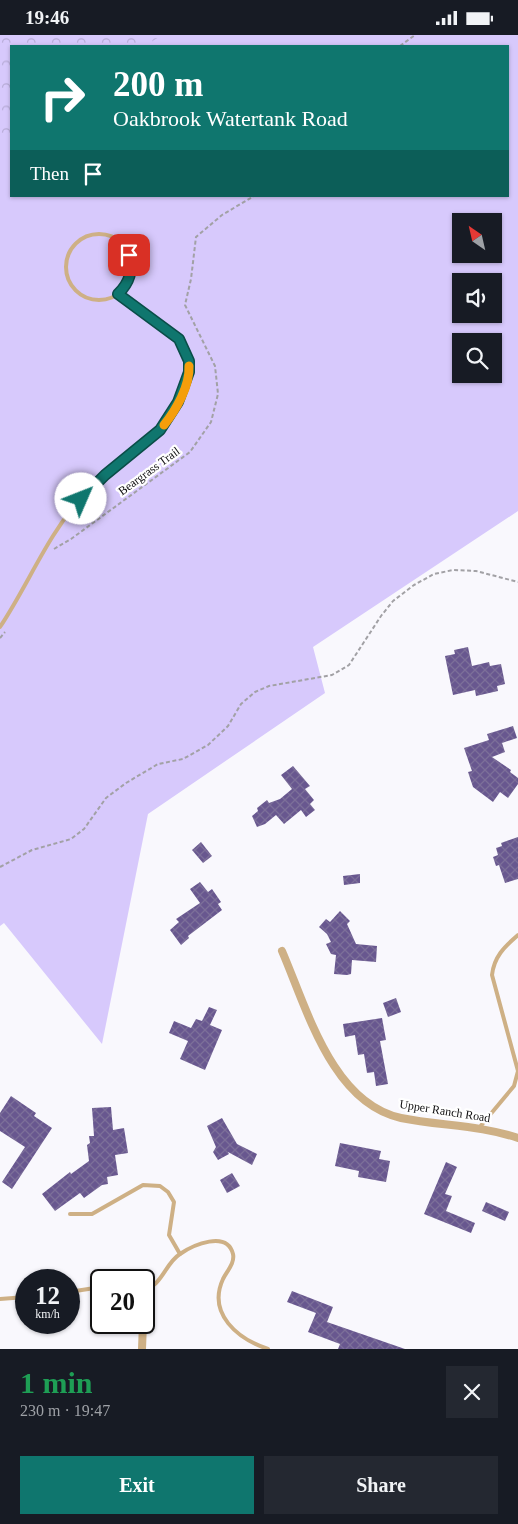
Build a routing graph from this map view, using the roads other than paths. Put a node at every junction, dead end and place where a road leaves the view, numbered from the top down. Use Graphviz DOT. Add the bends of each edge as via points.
graph roads {
  1 [pos="118,294"];
  2 [pos="0,627"];
  3 [pos="518,935"];
  4 [pos="282,951"];
  5 [pos="480,1128"];
  6 [pos="518,1138"];
  7 [pos="70,1214"];
  8 [pos="180,1254"];
  9 [pos="155,1284"];
  10 [pos="15,1298"];
  11 [pos="0,1299"];
  12 [pos="142,1334"];
  13 [pos="142,1349"];
  14 [pos="268,1349"];
  1 -- 1 [label="lane" via="128,281 132,265 123,245 104,235 83,239 68,254 66,265 71,285 78,293 98,300"];
  1 -- 2 [label="lane" via="179,339 189,361 187,383 171,416 160,430 105,475 61,523"];
  3 -- 5 [label="lane" via="494,962 492,975 518,1071 514,1086"];
  4 -- 5 [label="street, Upper Ranch Road" via="330,1063 359,1098 400,1118"];
  5 -- 6 [label="street, Upper Ranch Road"];
  7 -- 8 [label="lane" via="92,1215 143,1185 160,1186 174,1202 169,1235"];
  8 -- 9 [label="lane"];
  8 -- 14 [label="lane" via="208,1241 218,1240 229,1247 233,1254 219,1295 221,1309 237,1334"];
  10 -- 11 [label="lane"];
  12 -- 13 [label="street"];
}
